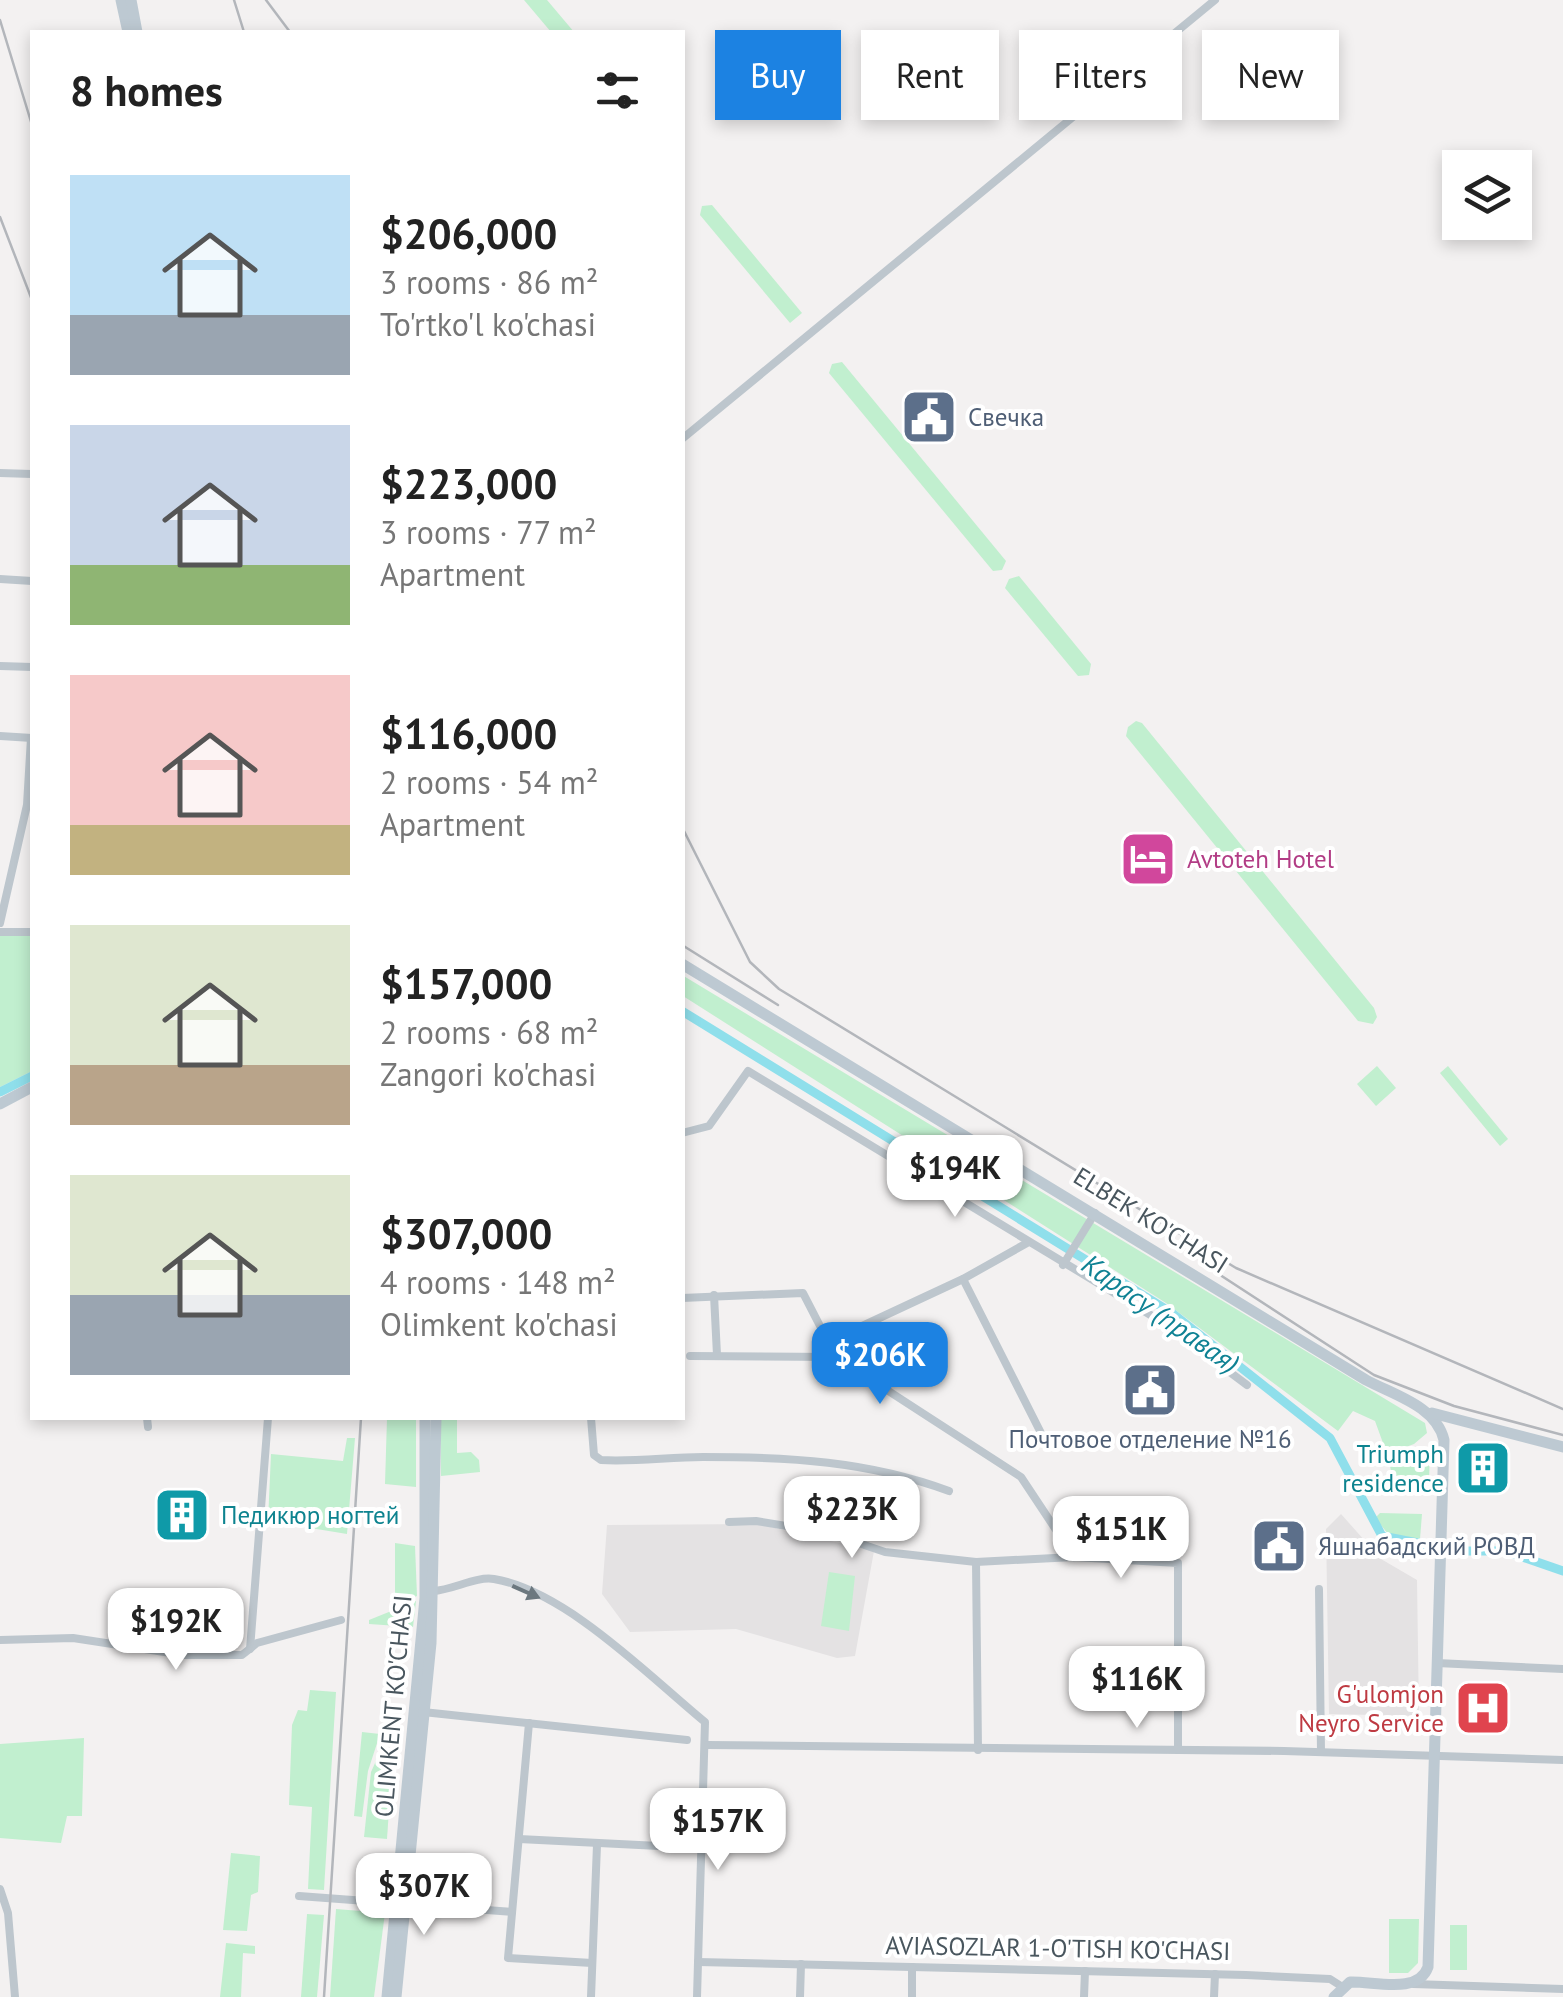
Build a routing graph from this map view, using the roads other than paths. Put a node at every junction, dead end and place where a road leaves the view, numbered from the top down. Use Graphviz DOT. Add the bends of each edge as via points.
graph roads {
  1 [pos="122,0"];
  2 [pos="132,0"];
  3 [pos="1215,0"];
  4 [pos="128,30"];
  5 [pos="137,30"];
  6 [pos="685,437"];
  7 [pos="0,473"];
  8 [pos="30,474"];
  9 [pos="0,580"];
  10 [pos="30,581"];
  11 [pos="0,666"];
  12 [pos="30,667"];
  13 [pos="0,736"];
  14 [pos="30,738"];
  15 [pos="30,764"];
  16 [pos="0,924"];
  17 [pos="0,932"];
  18 [pos="30,932"];
  19 [pos="685,966"];
  20 [pos="30,1088"];
  21 [pos="4,1102"];
  22 [pos="685,1133"];
  23 [pos="1095,1212"];
  24 [pos="1027,1243"];
  25 [pos="1063,1265"];
  26 [pos="964,1279"];
  27 [pos="714,1296"];
  28 [pos="685,1298"];
  29 [pos="830,1340"];
  30 [pos="717,1355"];
  31 [pos="690,1356"];
  32 [pos="836,1356"];
  33 [pos="1247,1386"];
  34 [pos="1425,1410"];
  35 [pos="268,1420"];
  36 [pos="425,1420"];
  37 [pos="436,1420"];
  38 [pos="591,1420"];
  39 [pos="1463,1422"];
  40 [pos="1042,1434"];
  41 [pos="1444,1440"];
  42 [pos="1563,1447"];
  43 [pos="949,1491"];
  44 [pos="729,1522"];
  45 [pos="1074,1557"];
  46 [pos="976,1562"];
  47 [pos="1319,1588"];
  48 [pos="433,1591"];
  49 [pos="341,1620"];
  50 [pos="0,1640"];
  51 [pos="250,1649"];
  52 [pos="1437,1664"];
  53 [pos="1563,1669"];
  54 [pos="421,1711"];
  55 [pos="529,1724"];
  56 [pos="687,1740"];
  57 [pos="708,1745"];
  58 [pos="978,1750"];
  59 [pos="1178,1750"];
  60 [pos="1321,1752"];
  61 [pos="1434,1756"];
  62 [pos="1563,1760"];
  63 [pos="519,1840"];
  64 [pos="597,1844"];
  65 [pos="699,1848"];
  66 [pos="0,1889"];
  67 [pos="299,1896"];
  68 [pos="402,1904"];
  69 [pos="512,1912"];
  70 [pos="698,1962"];
  71 [pos="592,1963"];
  72 [pos="801,1964"];
  73 [pos="912,1967"];
  74 [pos="1085,1971"];
  75 [pos="1215,1974"];
  76 [pos="1422,1982"];
  77 [pos="1563,1989"];
  78 [pos="1338,1991"];
  79 [pos="16,1997"];
  80 [pos="387,1997"];
  81 [pos="396,1997"];
  82 [pos="591,1997"];
  83 [pos="696,1997"];
  84 [pos="800,1997"];
  85 [pos="912,1997"];
  86 [pos="1084,1997"];
  87 [pos="1214,1997"];
  1 -- 4 [label="main road"];
  2 -- 5 [label="main road"];
  3 -- 6 [label="street"];
  7 -- 8 [label="street"];
  9 -- 10 [label="street"];
  11 -- 12 [label="street"];
  13 -- 14 [label="street"];
  15 -- 16 [label="street"];
  17 -- 18 [label="street"];
  19 -- 23 [label="main road, ELBEK KO'CHASI"];
  20 -- 21 [label="main road"];
  22 -- 24 [label="street" via="713,1122 748,1070"];
  23 -- 25 [label="street"];
  23 -- 34 [label="main road, ELBEK KO'CHASI"];
  24 -- 25 [label="street"];
  24 -- 26 [label="street"];
  25 -- 33 [label="street" via="1167,1325"];
  26 -- 29 [label="street"];
  26 -- 40 [label="street"];
  27 -- 28 [label="street"];
  27 -- 29 [label="street" via="802,1294"];
  27 -- 30 [label="street"];
  29 -- 32 [label="street"];
  30 -- 31 [label="street"];
  30 -- 32 [label="street"];
  32 -- 45 [label="street" via="1020,1477"];
  34 -- 39 [label="main road"];
  34 -- 41 [label="main road, ELBEK KO'CHASI"];
  35 -- 51 [label="street"];
  36 -- 54 [label="main road, OLIMKENT KO'CHASI"];
  37 -- 48 [label="main road, OLIMKENT KO'CHASI"];
  38 -- 43 [label="street" via="594,1454 601,1460 840,1463 892,1470"];
  39 -- 41 [label="main road"];
  39 -- 42 [label="main road"];
  41 -- 52 [label="main road"];
  44 -- 46 [label="street" via="792,1527 886,1552"];
  45 -- 46 [label="street"];
  45 -- 59 [label="street" via="1180,1566"];
  46 -- 58 [label="street"];
  47 -- 60 [label="street"];
  48 -- 54 [label="main road, OLIMKENT KO'CHASI"];
  48 -- 57 [label="street, one-way" via="493,1578 546,1601 624,1654 705,1722"];
  49 -- 51 [label="street"];
  50 -- 51 [label="street" via="73,1638 184,1655 242,1655"];
  52 -- 53 [label="street"];
  52 -- 61 [label="main road"];
  54 -- 55 [label="street"];
  54 -- 68 [label="main road, OLIMKENT KO'CHASI"];
  55 -- 56 [label="street"];
  55 -- 63 [label="street"];
  57 -- 58 [label="street"];
  57 -- 65 [label="street"];
  58 -- 59 [label="street"];
  59 -- 60 [label="street"];
  60 -- 61 [label="street"];
  61 -- 62 [label="street"];
  61 -- 76 [label="main road" via="1428,1964"];
  63 -- 64 [label="street"];
  63 -- 69 [label="street"];
  64 -- 65 [label="street"];
  64 -- 71 [label="street"];
  65 -- 70 [label="street"];
  66 -- 79 [label="street"];
  67 -- 68 [label="street"];
  68 -- 69 [label="street"];
  68 -- 80 [label="main road, OLIMKENT KO'CHASI"];
  68 -- 81 [label="main road, OLIMKENT KO'CHASI"];
  69 -- 71 [label="street" via="508,1958"];
  70 -- 72 [label="street, AVIASOZLAR 1-O'TISH KO'CHASI"];
  70 -- 83 [label="street"];
  71 -- 82 [label="street"];
  72 -- 73 [label="street, AVIASOZLAR 1-O'TISH KO'CHASI"];
  72 -- 84 [label="street"];
  73 -- 74 [label="street, AVIASOZLAR 1-O'TISH KO'CHASI"];
  73 -- 85 [label="street"];
  74 -- 75 [label="street, AVIASOZLAR 1-O'TISH KO'CHASI"];
  74 -- 86 [label="street"];
  75 -- 78 [label="street, AVIASOZLAR 1-O'TISH KO'CHASI" via="1330,1979"];
  75 -- 87 [label="street"];
  76 -- 77 [label="street, AVIASOZLAR 1-O'TISH KO'CHASI"];
  76 -- 78 [label="main road, AVIASOZLAR 1-O'TISH KO'CHASI" via="1353,1981"];
}
